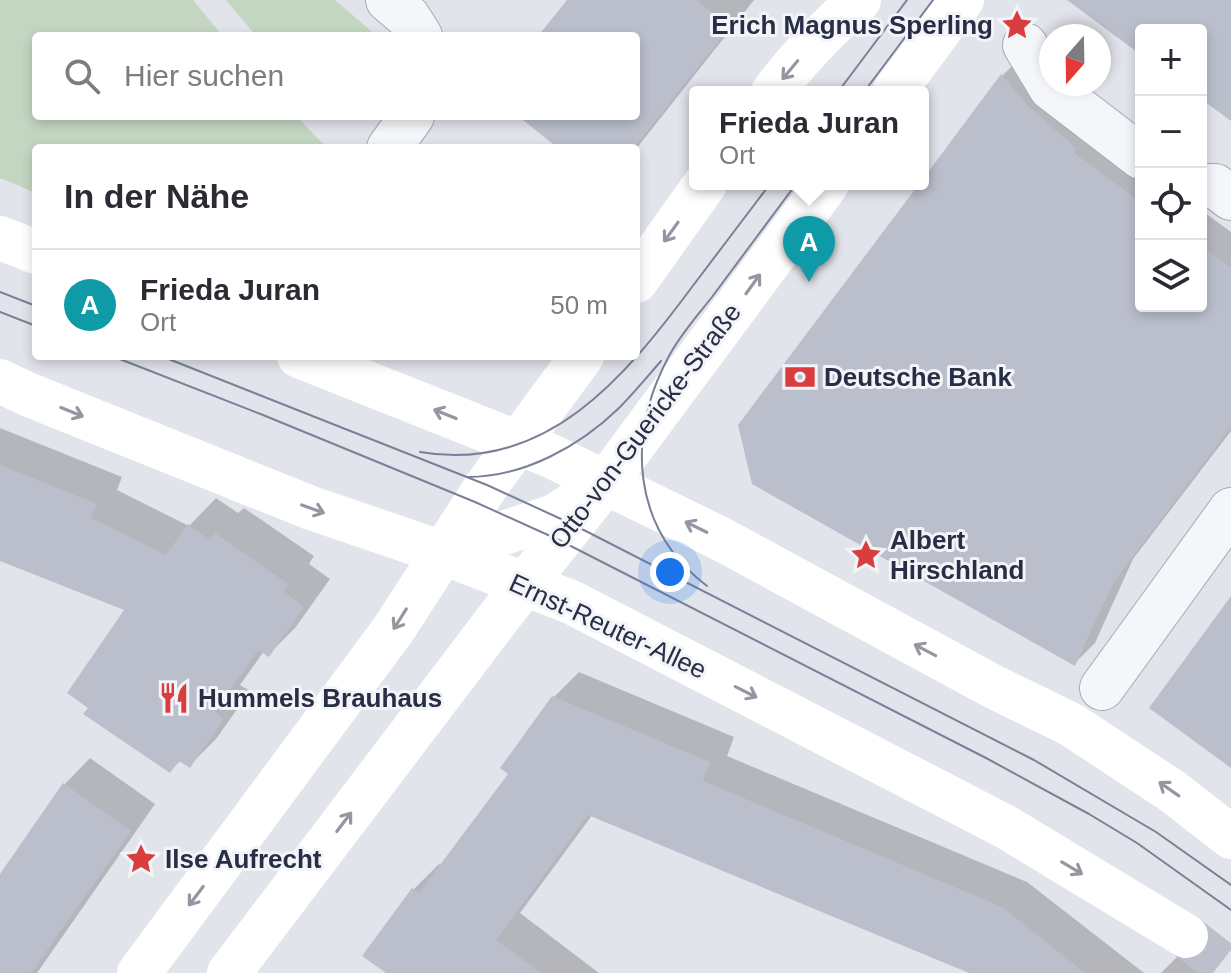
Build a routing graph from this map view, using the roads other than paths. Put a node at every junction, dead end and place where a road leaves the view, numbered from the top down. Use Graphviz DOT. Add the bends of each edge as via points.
graph roads {
  1 [pos="388,0"];
  2 [pos="859,0"];
  3 [pos="962,0"];
  4 [pos="417,32"];
  5 [pos="1025,45"];
  6 [pos="777,86"];
  7 [pos="898,86"];
  8 [pos="409,120"];
  9 [pos="392,144"];
  10 [pos="1135,152"];
  11 [pos="1207,186"];
  12 [pos="701,190"];
  13 [pos="823,190"];
  14 [pos="1231,198"];
  15 [pos="0,238"];
  16 [pos="32,250"];
  17 [pos="640,275"];
  18 [pos="309,360"];
  19 [pos="579,360"];
  20 [pos="0,381"];
  21 [pos="518,442"];
  22 [pos="606,482"];
  23 [pos="1231,510"];
  24 [pos="443,553"];
  25 [pos="525,584"];
  26 [pos="1102,688"];
  27 [pos="1231,837"];
  28 [pos="1186,936"];
  29 [pos="139,973"];
  30 [pos="229,973"];
  1 -- 4 [label="street"];
  2 -- 6 [label="main road, one-way"];
  3 -- 7 [label="main road"];
  5 -- 10 [label="street" via="1051,88"];
  8 -- 9 [label="street"];
  11 -- 14 [label="street"];
  12 -- 17 [label="main road, one-way"];
  22 -- 13 [label="main road, Otto-von-Guericke-Straße, one-way"];
  15 -- 16 [label="main road"];
  21 -- 18 [label="main road, one-way"];
  19 -- 21 [label="main road"];
  20 -- 24 [label="main road, Ernst-Reuter-Allee, one-way" via="278,496"];
  21 -- 22 [label="main road"];
  21 -- 24 [label="main road"];
  22 -- 24 [label="main road" via="555,516"];
  22 -- 25 [label="main road, Otto-von-Guericke-Straße"];
  27 -- 22 [label="main road, one-way" via="1070,724"];
  23 -- 26 [label="street"];
  24 -- 25 [label="main road, Ernst-Reuter-Allee"];
  24 -- 29 [label="main road, one-way" via="393,630"];
  25 -- 28 [label="main road, Ernst-Reuter-Allee, one-way" via="571,602 1006,827"];
  30 -- 25 [label="main road, Otto-von-Guericke-Straße, one-way"];
}
